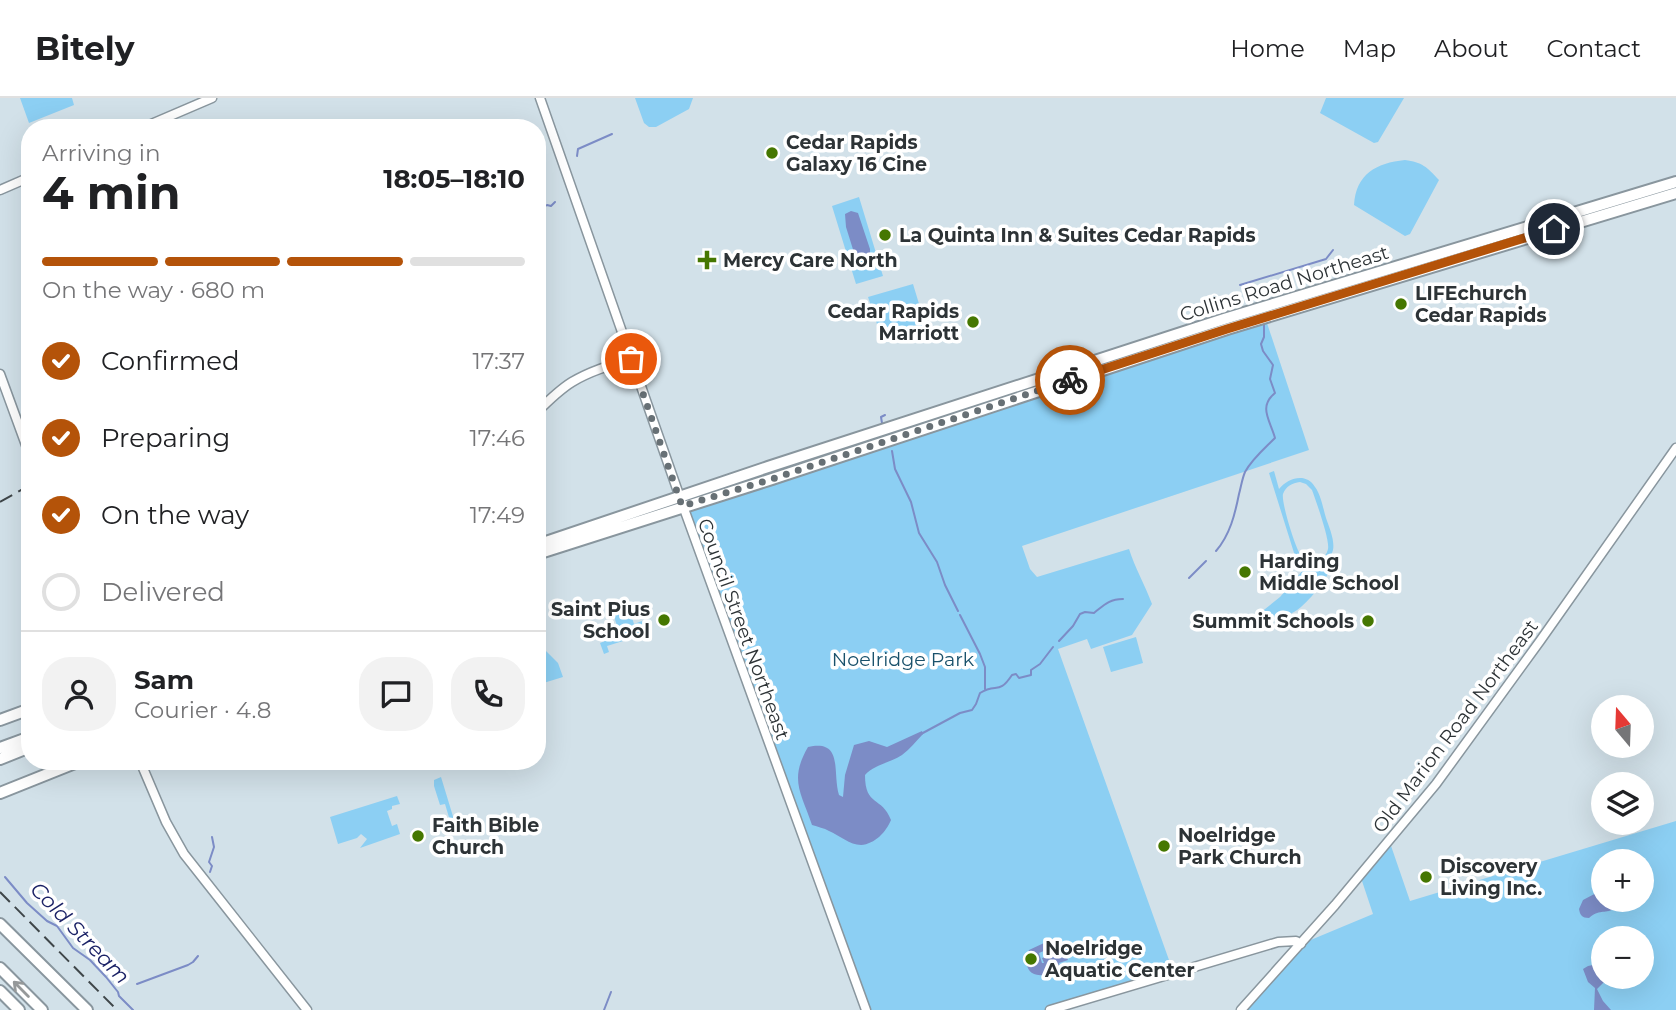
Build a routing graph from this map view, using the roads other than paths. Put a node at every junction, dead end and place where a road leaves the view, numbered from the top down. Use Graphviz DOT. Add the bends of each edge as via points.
graph roads {
  1 [pos="212,98"];
  2 [pos="540,98"];
  3 [pos="163,119"];
  4 [pos="21,181"];
  5 [pos="1676,182"];
  6 [pos="0,190"];
  7 [pos="1676,193"];
  8 [pos="631,359"];
  9 [pos="0,374"];
  10 [pos="546,403"];
  11 [pos="903,424"];
  12 [pos="21,431"];
  13 [pos="1676,448"];
  14 [pos="824,461"];
  15 [pos="681,502"];
  16 [pos="546,542"];
  17 [pos="546,551"];
  18 [pos="21,712"];
  19 [pos="0,720"];
  20 [pos="21,740"];
  21 [pos="0,748"];
  22 [pos="21,751"];
  23 [pos="0,759"];
  24 [pos="57,770"];
  25 [pos="144,770"];
  26 [pos="0,794"];
  27 [pos="0,924"];
  28 [pos="1301,944"];
  29 [pos="41,965"];
  30 [pos="0,968"];
  31 [pos="0,991"];
  32 [pos="19,1010"];
  33 [pos="42,1010"];
  34 [pos="78,1010"];
  35 [pos="87,1010"];
  36 [pos="307,1010"];
  37 [pos="866,1010"];
  38 [pos="1050,1010"];
  39 [pos="1241,1010"];
  1 -- 3 [label="street"];
  2 -- 8 [label="street, Council Street Northeast"];
  4 -- 6 [label="street"];
  5 -- 11 [label="highway, Collins Road Northeast" via="1224,319"];
  7 -- 14 [label="highway, Collins Road Northeast" via="1227,329"];
  8 -- 10 [label="street" via="588,373"];
  8 -- 15 [label="street, Council Street Northeast"];
  9 -- 12 [label="street"];
  11 -- 14 [label="highway, Collins Road Northeast" via="901,431"];
  11 -- 15 [label="highway, Collins Road Northeast" via="768,467"];
  13 -- 28 [label="street, Old Marion Road Northeast" via="1436,784"];
  14 -- 15 [label="highway, Collins Road Northeast"];
  15 -- 16 [label="highway, Collins Road Northeast"];
  15 -- 17 [label="highway, Collins Road Northeast"];
  15 -- 37 [label="street, Council Street Northeast"];
  18 -- 19 [label="highway"];
  20 -- 21 [label="highway"];
  22 -- 23 [label="highway"];
  24 -- 26 [label="highway"];
  25 -- 36 [label="street" via="184,855"];
  27 -- 29 [label="highway"];
  28 -- 38 [label="street" via="1278,943"];
  28 -- 39 [label="street, Old Marion Road Northeast"];
  29 -- 34 [label="highway"];
  29 -- 35 [label="highway"];
  33 -- 30 [label="highway, one-way"];
  31 -- 32 [label="highway"];
}
